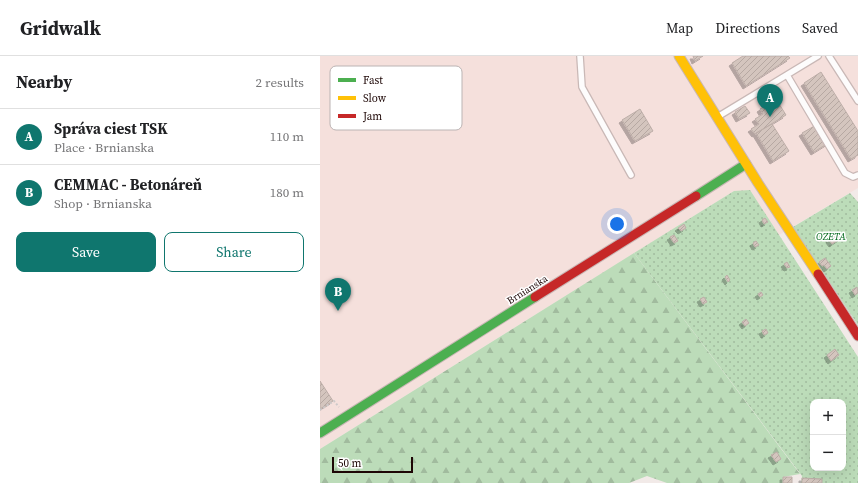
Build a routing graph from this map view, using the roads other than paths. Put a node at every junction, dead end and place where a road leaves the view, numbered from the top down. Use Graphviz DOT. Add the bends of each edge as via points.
graph roads {
  1 [pos="580,56"];
  2 [pos="679,56"];
  3 [pos="818,56"];
  4 [pos="829,56"];
  5 [pos="787,75"];
  6 [pos="858,101"];
  7 [pos="717,117"];
  8 [pos="746,164"];
  9 [pos="631,175"];
  10 [pos="858,175"];
  11 [pos="858,336"];
  12 [pos="320,433"];
  1 -- 9 [label="lane" via="582,88"];
  2 -- 7 [label="street"];
  3 -- 5 [label="lane"];
  4 -- 6 [label="lane"];
  5 -- 7 [label="lane"];
  5 -- 10 [label="lane" via="845,173 853,177"];
  7 -- 8 [label="street"];
  8 -- 11 [label="street"];
  8 -- 12 [label="street, Brnianska"];
}
